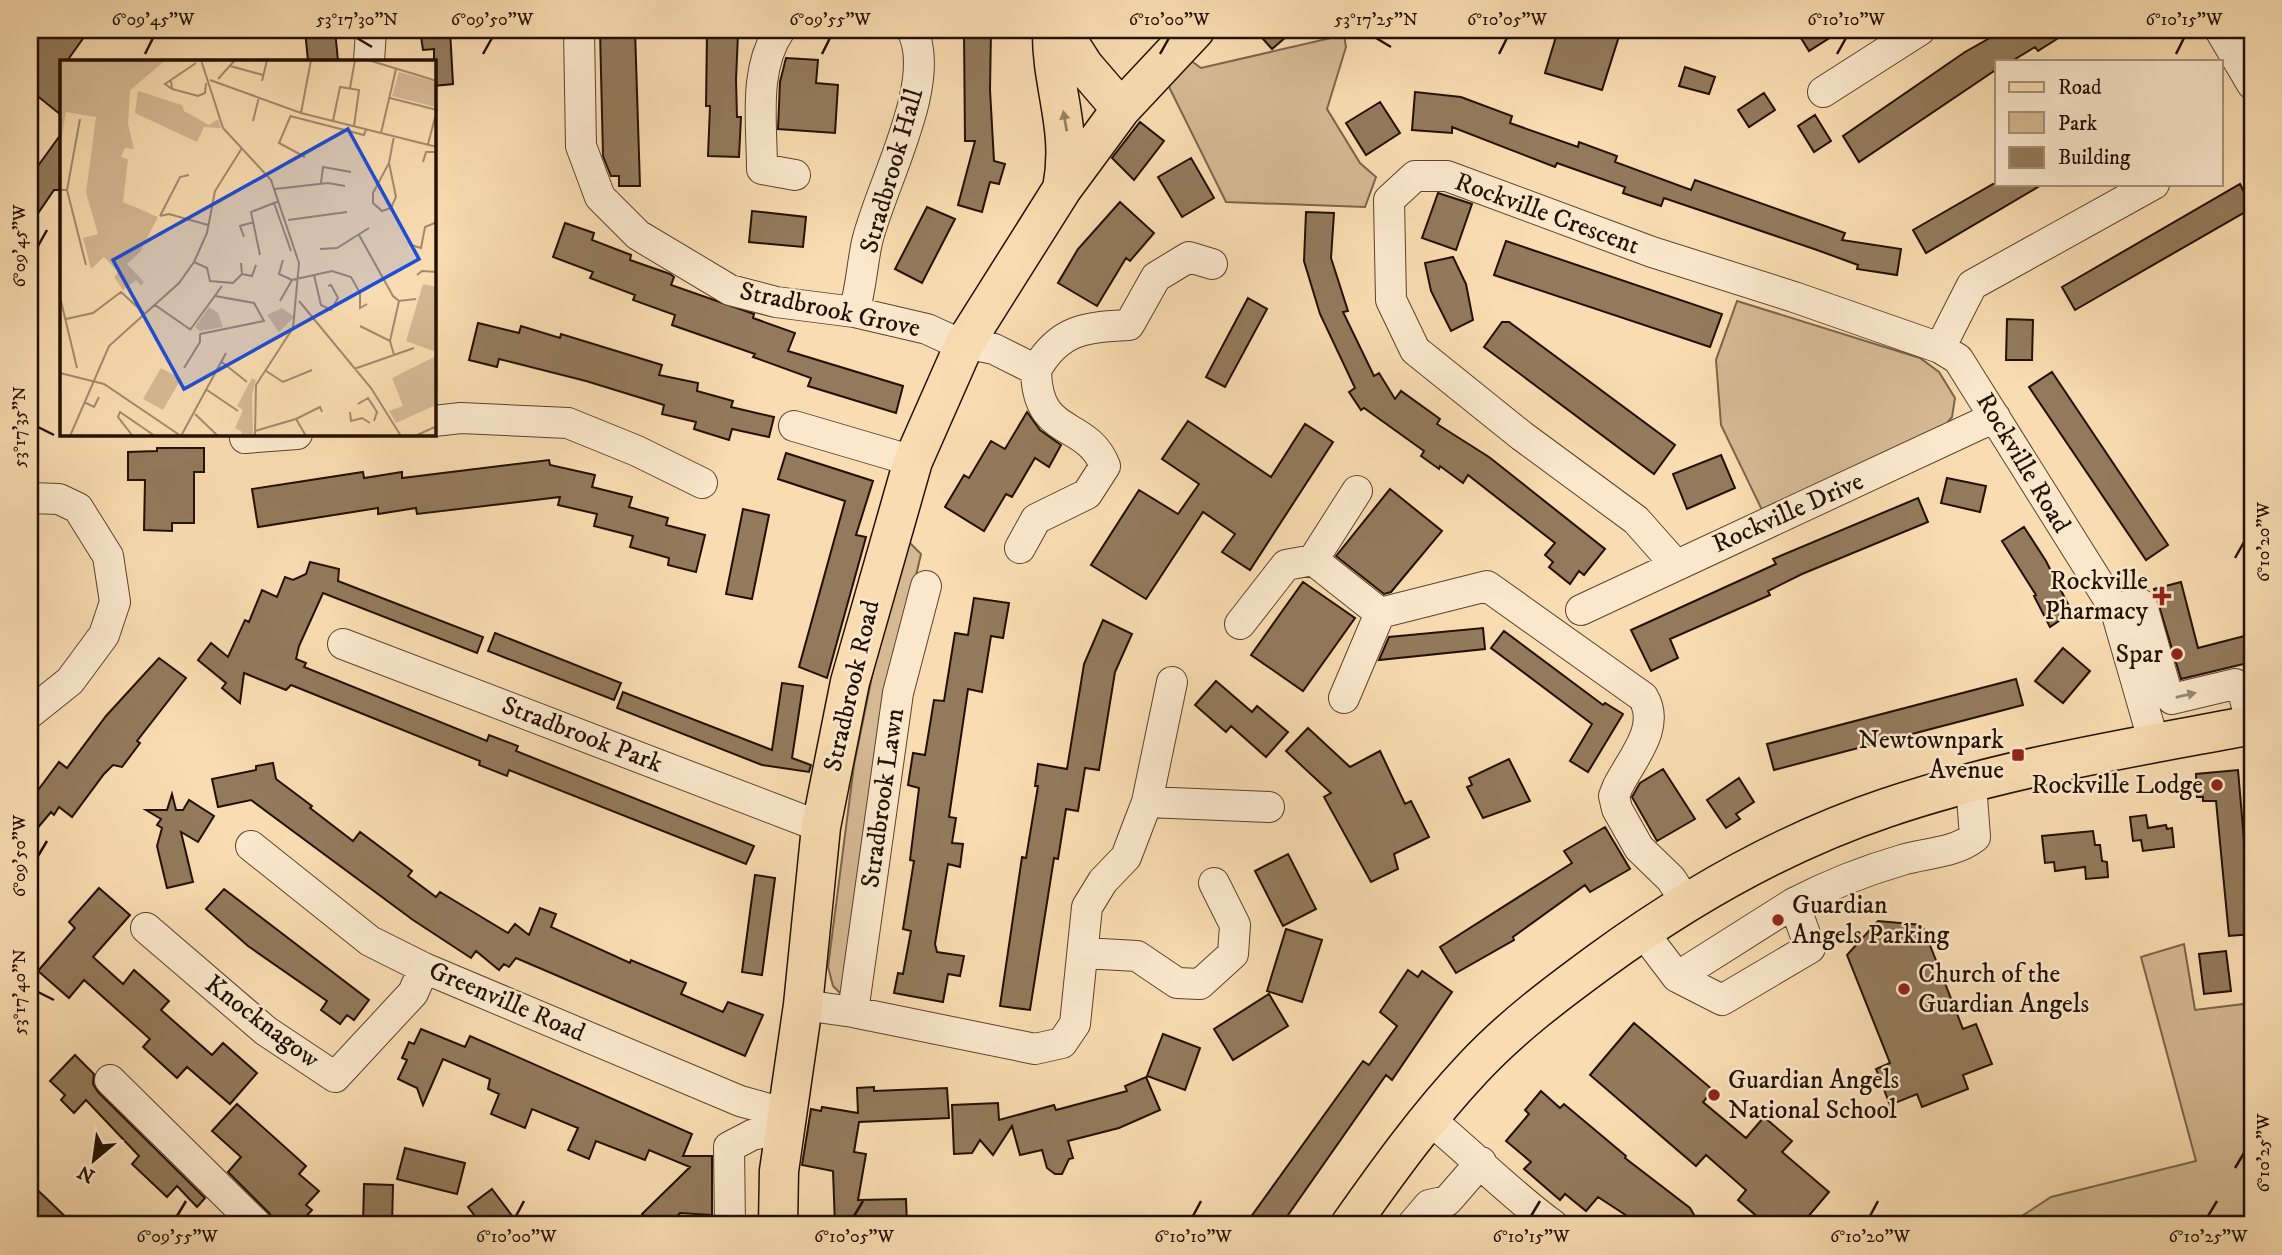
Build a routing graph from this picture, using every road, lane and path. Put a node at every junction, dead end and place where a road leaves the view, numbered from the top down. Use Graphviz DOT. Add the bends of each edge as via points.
graph roads {
  1 [pos="371,30"];
  2 [pos="579,30"];
  3 [pos="780,30"];
  4 [pos="912,30"];
  5 [pos="1052,30"];
  6 [pos="1061,30"];
  7 [pos="1195,30"];
  8 [pos="1920,30"];
  9 [pos="2220,30"];
  10 [pos="1891,38"];
  11 [pos="369,60"];
  12 [pos="2252,84"];
  13 [pos="1823,92"];
  14 [pos="1121,108"];
  15 [pos="795,175"];
  16 [pos="2150,186"];
  17 [pos="1062,188"];
  18 [pos="1212,264"];
  19 [pos="855,312"];
  20 [pos="965,343"];
  21 [pos="1940,348"];
  22 [pos="1037,370"];
  23 [pos="1995,417"];
  24 [pos="436,421"];
  25 [pos="794,426"];
  26 [pos="270,436"];
  27 [pos="244,438"];
  28 [pos="913,461"];
  29 [pos="702,483"];
  30 [pos="1357,491"];
  31 [pos="30,498"];
  32 [pos="1020,548"];
  33 [pos="1314,560"];
  34 [pos="1675,564"];
  35 [pos="926,586"];
  36 [pos="1581,610"];
  37 [pos="2116,611"];
  38 [pos="1380,613"];
  39 [pos="1240,624"];
  40 [pos="343,644"];
  41 [pos="1172,682"];
  42 [pos="1344,698"];
  43 [pos="30,713"];
  44 [pos="2252,725"];
  45 [pos="2154,743"];
  46 [pos="1971,784"];
  47 [pos="1147,802"];
  48 [pos="1269,807"];
  49 [pos="821,827"];
  50 [pos="251,846"];
  51 [pos="1214,883"];
  52 [pos="1686,902"];
  53 [pos="1794,903"];
  54 [pos="146,928"];
  55 [pos="1642,931"];
  56 [pos="1083,953"];
  57 [pos="424,968"];
  58 [pos="1677,977"];
  59 [pos="803,1005"];
  60 [pos="853,1012"];
  61 [pos="110,1080"];
  62 [pos="1429,1119"];
  63 [pos="786,1121"];
  64 [pos="1481,1162"];
  65 [pos="253,1224"];
  66 [pos="730,1225"];
  67 [pos="778,1225"];
  68 [pos="1350,1225"];
  69 [pos="1412,1225"];
  70 [pos="1553,1225"];
  1 -- 11 [label="street"];
  2 -- 19 [label="street, Stradbrook Grove" via="581,146 600,197 638,234 730,290 776,302"];
  3 -- 15 [label="street" via="769,46 762,87 762,170"];
  4 -- 19 [label="street, Stradbrook Hall" via="920,57 918,88 867,242"];
  17 -- 5 [label="main road, Stradbrook Road, one-way" via="1068,161 1067,133"];
  6 -- 14 [label="main road" via="1084,66"];
  7 -- 14 [label="main road, Stradbrook Road"];
  8 -- 10 [label="street"];
  9 -- 12 [label="street"];
  10 -- 13 [label="street"];
  14 -- 17 [label="main road, Stradbrook Road"];
  16 -- 21 [label="street" via="1972,285"];
  17 -- 20 [label="main road, Stradbrook Road"];
  18 -- 22 [label="street" via="1189,257 1156,276 1129,325 1070,332"];
  19 -- 20 [label="street, Stradbrook Grove"];
  20 -- 22 [label="street, Stradbrook Grove" via="994,349"];
  20 -- 28 [label="main road, Stradbrook Road"];
  21 -- 23 [label="street, Rockville Road" via="1958,359"];
  21 -- 34 [label="street, Rockville Crescent" via="1652,252 1447,176 1415,176 1389,200 1391,300 1415,350 1636,520"];
  22 -- 32 [label="street" via="1043,408 1054,421 1098,448 1105,466 1087,494 1036,519"];
  23 -- 34 [label="street, Rockville Drive"];
  23 -- 37 [label="street, Rockville Road"];
  24 -- 29 [label="street" via="568,423 637,450"];
  25 -- 28 [label="street"];
  26 -- 27 [label="street"];
  28 -- 49 [label="main road, Stradbrook Road" via="850,682"];
  30 -- 33 [label="street"];
  31 -- 43 [label="street" via="59,499 78,508 108,556 115,602 104,635 70,681"];
  33 -- 38 [label="street"];
  33 -- 39 [label="street" via="1286,565"];
  34 -- 36 [label="street, Rockville Drive"];
  35 -- 60 [label="street, Stradbrook Lawn" via="898,693"];
  37 -- 44 [label="street, one-way" via="2136,602 2142,605 2172,699 2235,684 2242,688"];
  37 -- 45 [label="street, Rockville Road"];
  38 -- 42 [label="street"];
  38 -- 52 [label="street" via="1487,586 1643,697 1651,710 1651,723 1614,796 1639,848 1671,879"];
  40 -- 49 [label="street, Stradbrook Park"];
  41 -- 47 [label="street"];
  44 -- 45 [label="main road"];
  45 -- 46 [label="main road"];
  46 -- 52 [label="main road" via="1887,807 1784,847"];
  46 -- 53 [label="street" via="1975,837 1964,846 1833,883"];
  47 -- 48 [label="street"];
  47 -- 56 [label="street" via="1126,857 1087,907"];
  49 -- 59 [label="main road, Stradbrook Road"];
  50 -- 57 [label="street, Greenville Road" via="370,941"];
  51 -- 56 [label="street" via="1235,925 1233,954 1199,985 1177,983 1136,956"];
  52 -- 55 [label="main road"];
  53 -- 58 [label="street"];
  53 -- 58 [label="street" via="1810,948 1767,976 1722,1000"];
  54 -- 57 [label="street, Knocknagow" via="266,1031 335,1077 412,993"];
  55 -- 58 [label="street"];
  55 -- 62 [label="main road" via="1538,1006 1473,1068"];
  56 -- 60 [label="street" via="1075,1024 1062,1043 1035,1049"];
  57 -- 63 [label="street, Greenville Road"];
  59 -- 60 [label="street"];
  59 -- 63 [label="main road, Stradbrook Road"];
  61 -- 65 [label="street"];
  62 -- 64 [label="street"];
  62 -- 68 [label="main road"];
  63 -- 66 [label="street" via="729,1147"];
  63 -- 67 [label="main road, Stradbrook Road"];
  64 -- 69 [label="street" via="1447,1201 1429,1205"];
  64 -- 70 [label="street" via="1512,1195"];
}
